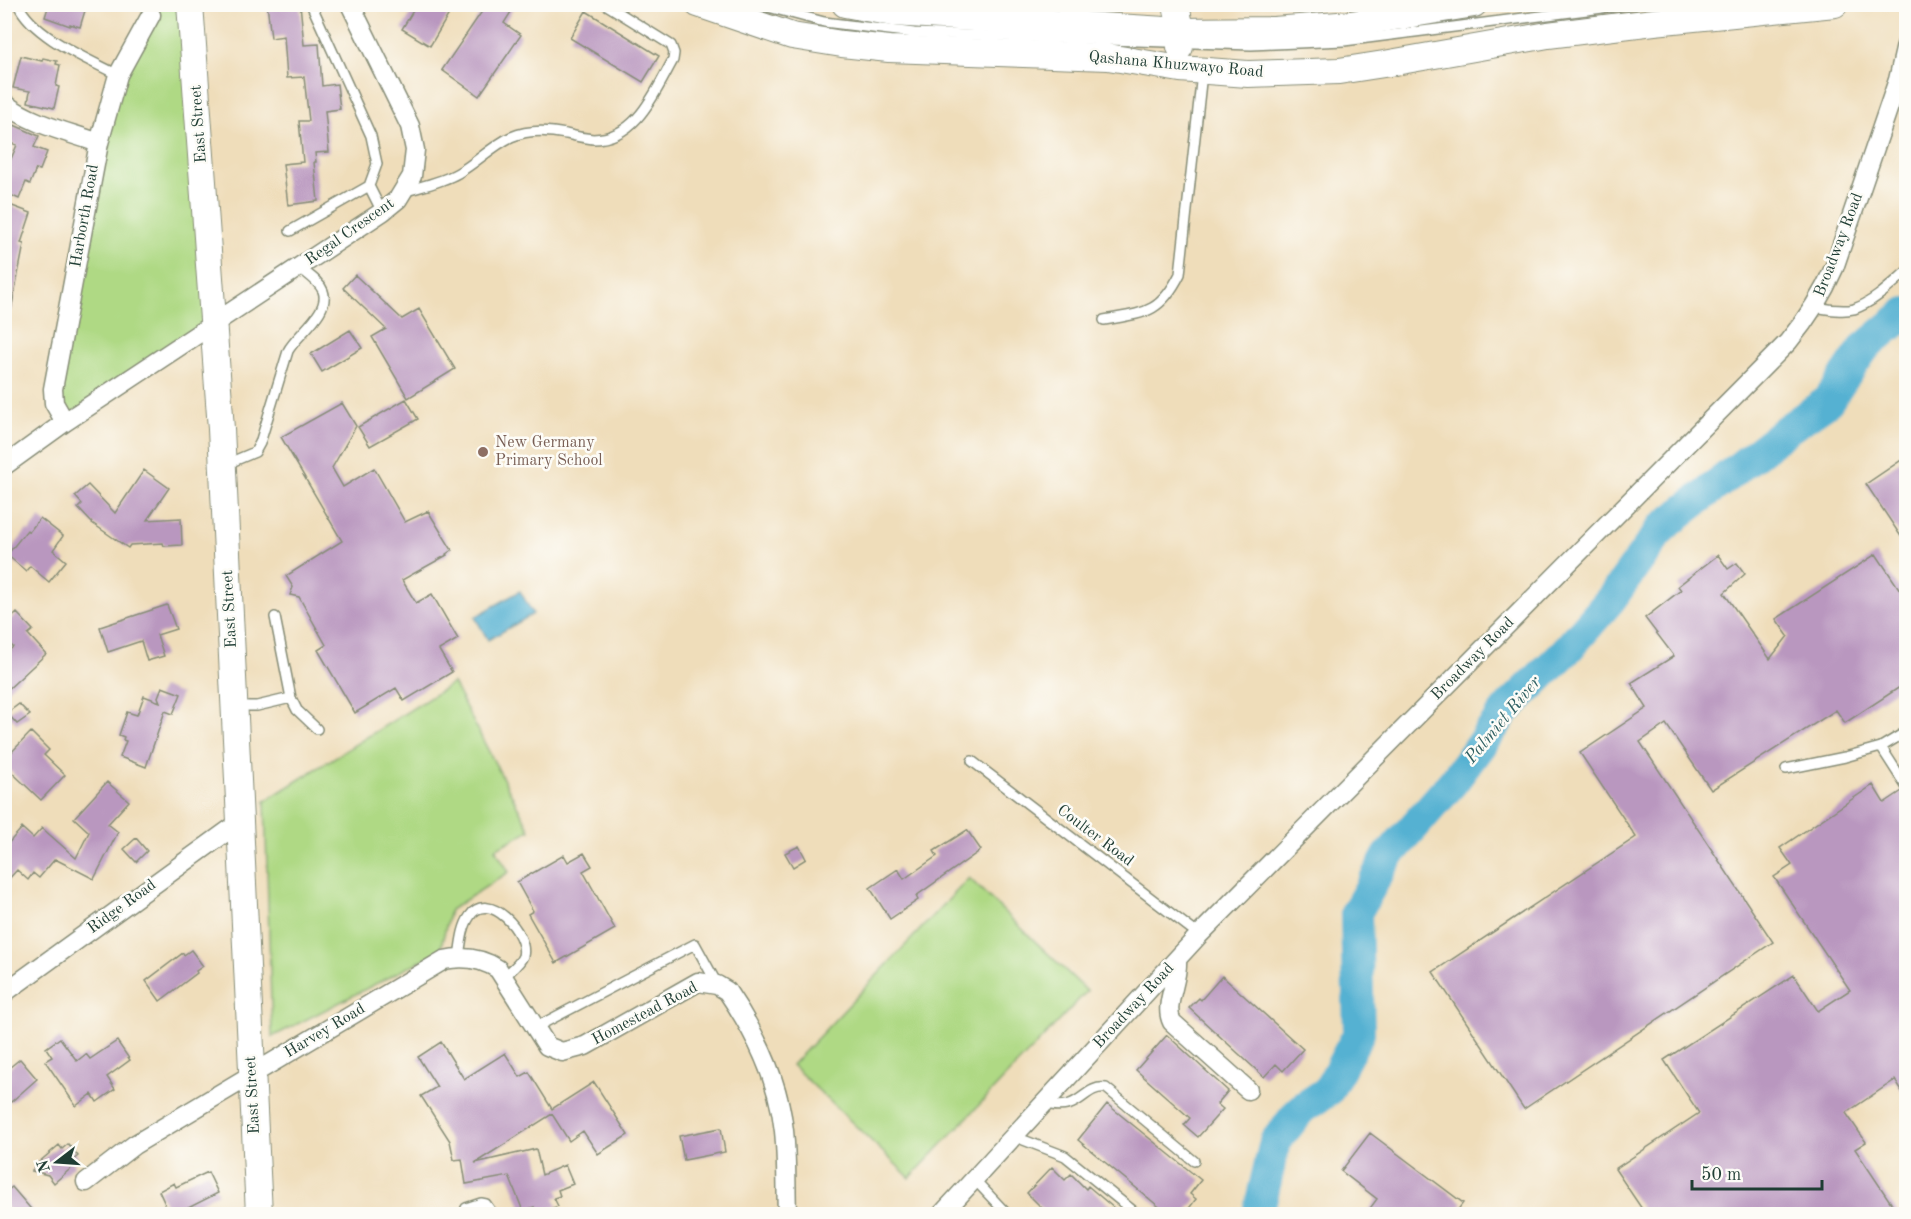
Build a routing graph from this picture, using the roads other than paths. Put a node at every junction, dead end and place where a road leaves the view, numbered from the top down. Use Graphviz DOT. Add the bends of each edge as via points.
graph roads {
  1 [pos="18,4"];
  2 [pos="190,4"];
  3 [pos="311,4"];
  4 [pos="350,4"];
  5 [pos="604,4"];
  6 [pos="698,4"];
  7 [pos="757,4"];
  8 [pos="845,4"];
  9 [pos="1176,4"];
  10 [pos="1474,4"];
  11 [pos="1634,4"];
  12 [pos="1835,4"];
  13 [pos="151,15"];
  14 [pos="1906,45"];
  15 [pos="1186,53"];
  16 [pos="118,75"];
  17 [pos="1903,79"];
  18 [pos="4,104"];
  19 [pos="99,142"];
  20 [pos="369,186"];
  21 [pos="403,191"];
  22 [pos="382,212"];
  23 [pos="290,231"];
  24 [pos="299,267"];
  25 [pos="1906,272"];
  26 [pos="1815,307"];
  27 [pos="1104,320"];
  28 [pos="214,323"];
  29 [pos="65,422"];
  30 [pos="4,466"];
  31 [pos="222,466"];
  32 [pos="275,617"];
  33 [pos="291,698"];
  34 [pos="234,706"];
  35 [pos="317,729"];
  36 [pos="1906,732"];
  37 [pos="1881,747"];
  38 [pos="972,761"];
  39 [pos="1786,769"];
  40 [pos="1906,786"];
  41 [pos="240,822"];
  42 [pos="1199,935"];
  43 [pos="451,958"];
  44 [pos="1177,960"];
  45 [pos="504,977"];
  46 [pos="717,985"];
  47 [pos="4,993"];
  48 [pos="536,1027"];
  49 [pos="252,1074"];
  50 [pos="1248,1090"];
  51 [pos="1043,1103"];
  52 [pos="1013,1136"];
  53 [pos="1194,1161"];
  54 [pos="974,1179"];
  55 [pos="86,1182"];
  56 [pos="259,1215"];
  57 [pos="464,1215"];
  58 [pos="492,1215"];
  59 [pos="787,1215"];
  60 [pos="942,1215"];
  61 [pos="1007,1215"];
  62 [pos="1137,1215"];
  1 -- 16 [label="lane" via="53,39"];
  2 -- 28 [label="main road, East Street"];
  3 -- 20 [label="lane" via="371,135 377,164"];
  4 -- 21 [label="street, Regal Crescent" via="410,126 414,163"];
  5 -- 21 [label="lane" via="671,45 674,52 644,111 630,125 617,134 591,139 546,130 528,132 512,137 457,173"];
  6 -- 15 [label="main road, Qashana Khuzwayo Road" via="792,36 889,49 1108,57"];
  7 -- 15 [label="lane" via="824,22 905,32"];
  8 -- 15 [label="main road, Qashana Khuzwayo Road" via="893,14"];
  9 -- 15 [label="main road"];
  10 -- 15 [label="main road, Qashana Khuzwayo Road" via="1351,24 1274,30"];
  11 -- 15 [label="lane" via="1344,41 1251,45"];
  12 -- 15 [label="main road, Qashana Khuzwayo Road" via="1548,35 1339,70 1248,74"];
  13 -- 16 [label="street, Harborth Road"];
  14 -- 17 [label="street, Broadway Road"];
  15 -- 27 [label="lane" via="1180,274 1157,306 1140,314"];
  16 -- 19 [label="street, Harborth Road"];
  17 -- 26 [label="street, Broadway Road" via="1834,268"];
  18 -- 19 [label="street" via="56,129"];
  19 -- 29 [label="street, Harborth Road" via="53,388 54,403"];
  20 -- 22 [label="lane"];
  20 -- 23 [label="lane"];
  21 -- 22 [label="street, Regal Crescent"];
  22 -- 24 [label="street, Regal Crescent"];
  24 -- 28 [label="street, Regal Crescent"];
  24 -- 31 [label="lane" via="323,290 323,307 288,351 255,452"];
  25 -- 26 [label="lane" via="1887,289 1853,309"];
  26 -- 42 [label="street, Broadway Road" via="1788,342"];
  28 -- 29 [label="street"];
  28 -- 31 [label="main road, East Street"];
  29 -- 30 [label="street"];
  31 -- 34 [label="main road, East Street"];
  32 -- 33 [label="lane"];
  33 -- 34 [label="lane" via="257,706"];
  33 -- 35 [label="lane" via="297,710"];
  34 -- 41 [label="main road, East Street"];
  36 -- 37 [label="lane"];
  37 -- 39 [label="lane"];
  37 -- 40 [label="lane"];
  38 -- 42 [label="lane, Coulter Road"];
  41 -- 47 [label="street, Ridge Road"];
  41 -- 49 [label="main road, East Street"];
  42 -- 44 [label="street, Broadway Road"];
  43 -- 45 [label="street, Homestead Road" via="490,963"];
  43 -- 45 [label="lane" via="470,915 480,909 494,910 513,924 524,953"];
  43 -- 49 [label="street, Harvey Road"];
  44 -- 50 [label="street" via="1178,975 1168,1009 1172,1022"];
  44 -- 51 [label="street, Broadway Road"];
  45 -- 48 [label="street, Homestead Road"];
  46 -- 48 [label="street, Homestead Road" via="698,982 571,1051 547,1046"];
  46 -- 48 [label="lane" via="695,944"];
  46 -- 59 [label="street, Homestead Road" via="727,991 735,1004 767,1064 775,1088 784,1130"];
  49 -- 55 [label="street, Harvey Road" via="134,1145"];
  49 -- 56 [label="main road, East Street"];
  51 -- 52 [label="street, Broadway Road"];
  51 -- 53 [label="lane" via="1072,1104 1092,1090 1106,1088"];
  52 -- 54 [label="street, Broadway Road"];
  52 -- 62 [label="lane" via="1065,1156"];
  54 -- 60 [label="street, Broadway Road"];
  54 -- 61 [label="lane"];
  57 -- 58 [label="lane" via="466,1208 481,1203 486,1204"];
}
